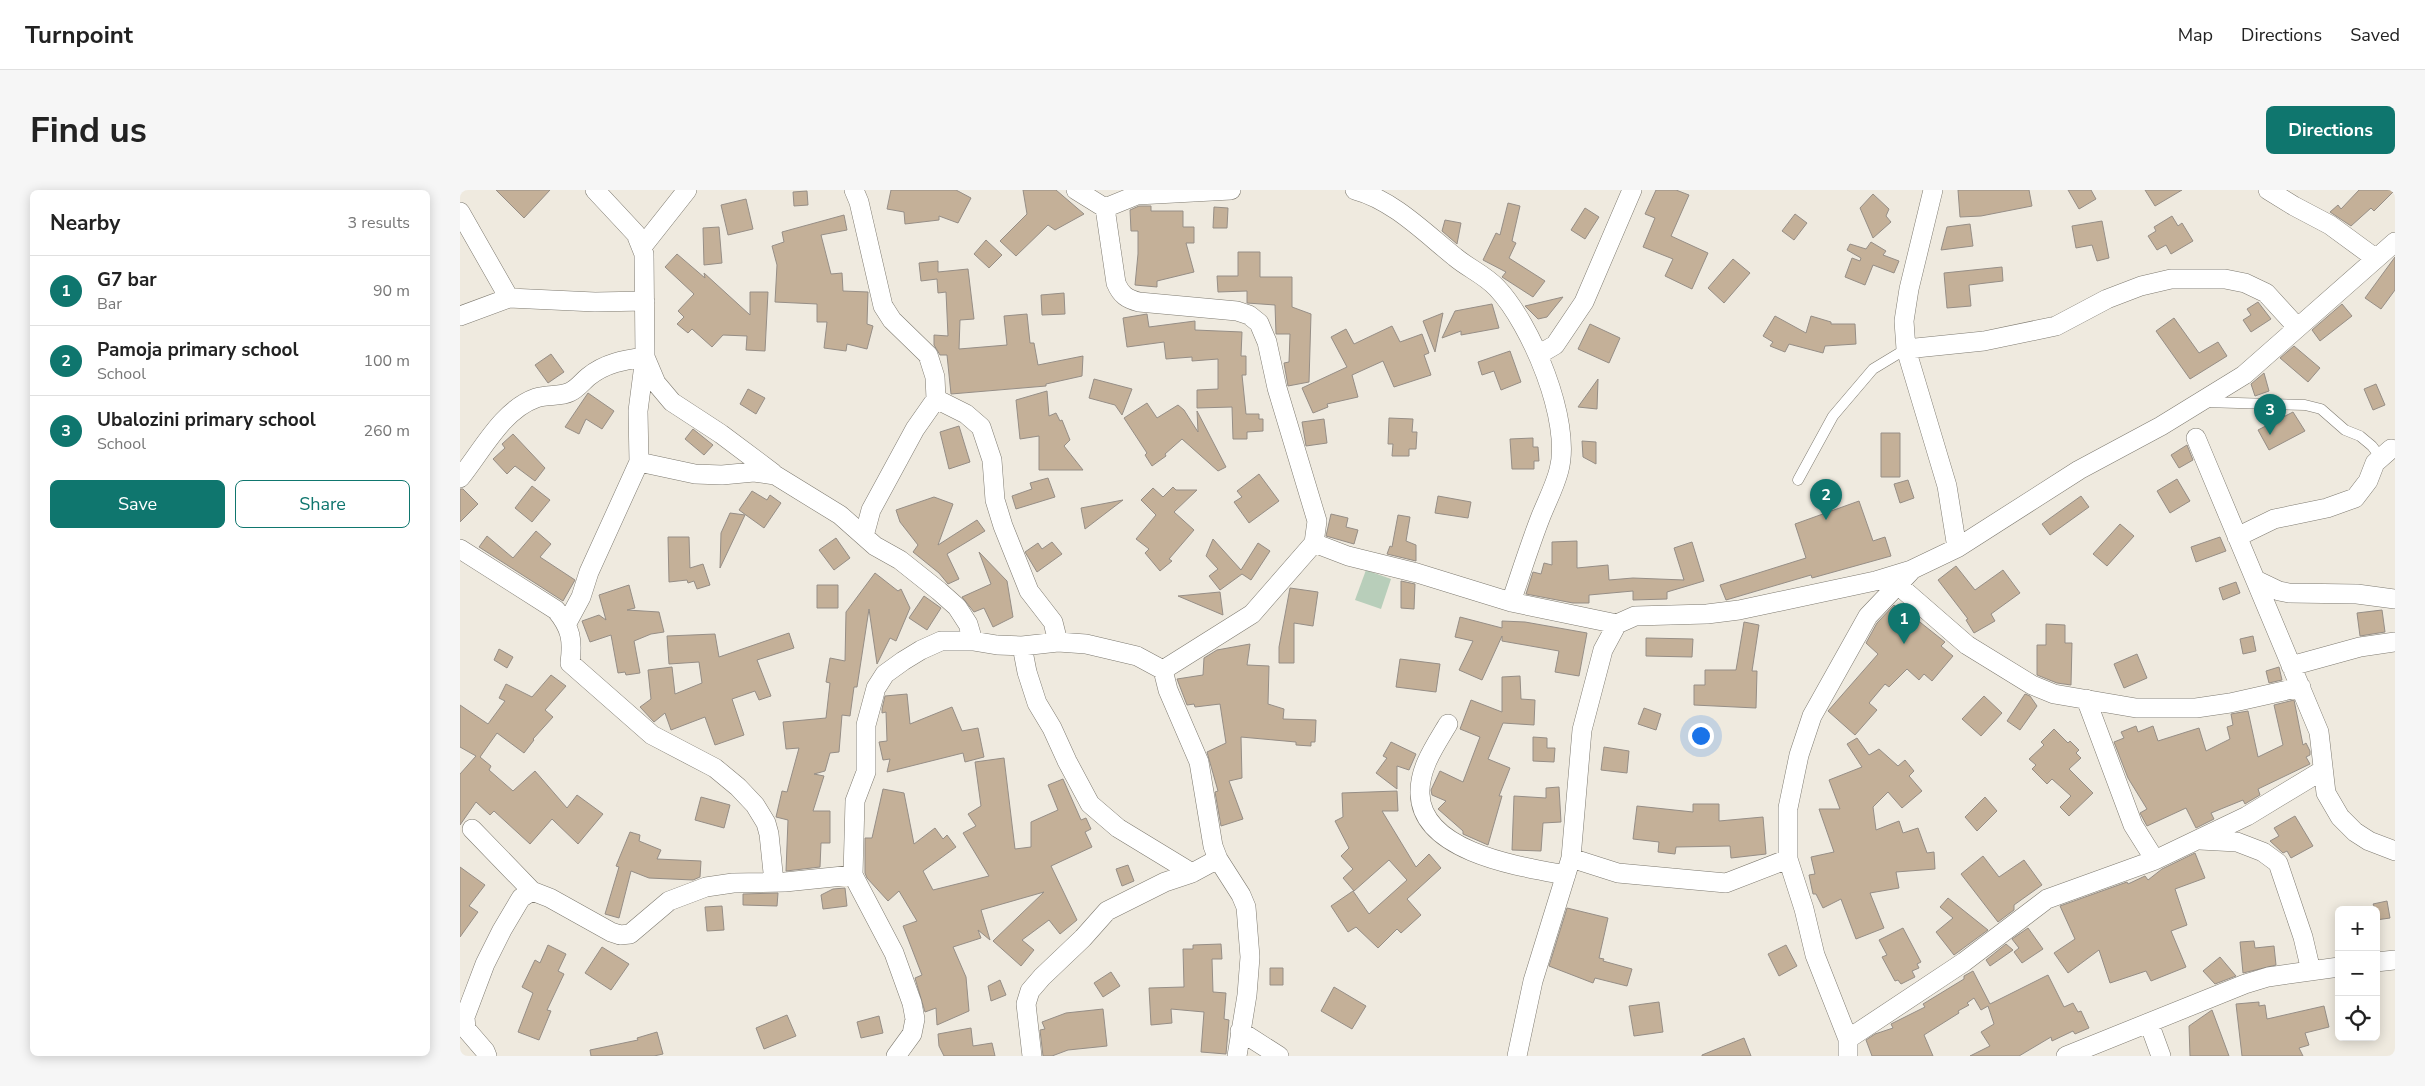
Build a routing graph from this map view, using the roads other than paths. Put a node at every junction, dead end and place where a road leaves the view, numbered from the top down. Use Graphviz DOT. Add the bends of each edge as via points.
graph roads {
  1 [pos="595,190"];
  2 [pos="687,190"];
  3 [pos="854,190"];
  4 [pos="1076,190"];
  5 [pos="1113,190"];
  6 [pos="1231,190"];
  7 [pos="1355,190"];
  8 [pos="1632,190"];
  9 [pos="1933,190"];
  10 [pos="2268,190"];
  11 [pos="1105,208"];
  12 [pos="460,212"];
  13 [pos="2395,242"];
  14 [pos="642,247"];
  15 [pos="2375,258"];
  16 [pos="510,298"];
  17 [pos="644,301"];
  18 [pos="460,316"];
  19 [pos="2297,327"];
  20 [pos="1906,349"];
  21 [pos="1538,355"];
  22 [pos="645,357"];
  23 [pos="936,399"];
  24 [pos="2199,402"];
  25 [pos="2196,438"];
  26 [pos="2386,453"];
  27 [pos="639,462"];
  28 [pos="775,475"];
  29 [pos="460,478"];
  30 [pos="1798,480"];
  31 [pos="864,536"];
  32 [pos="2238,537"];
  33 [pos="1314,543"];
  34 [pos="1957,548"];
  35 [pos="460,549"];
  36 [pos="1911,570"];
  37 [pos="2256,580"];
  38 [pos="1898,584"];
  39 [pos="2395,599"];
  40 [pos="1511,602"];
  41 [pos="567,623"];
  42 [pos="1617,624"];
  43 [pos="973,641"];
  44 [pos="1058,642"];
  45 [pos="2395,642"];
  46 [pos="1022,646"];
  47 [pos="2291,666"];
  48 [pos="1163,670"];
  49 [pos="2300,687"];
  50 [pos="2086,699"];
  51 [pos="1448,724"];
  52 [pos="2323,770"];
  53 [pos="472,828"];
  54 [pos="2198,840"];
  55 [pos="2395,851"];
  56 [pos="1218,859"];
  57 [pos="1788,859"];
  58 [pos="2155,860"];
  59 [pos="1569,866"];
  60 [pos="1192,873"];
  61 [pos="853,875"];
  62 [pos="774,882"];
  63 [pos="532,891"];
  64 [pos="2395,960"];
  65 [pos="2380,962"];
  66 [pos="2335,968"];
  67 [pos="2310,971"];
  68 [pos="2149,1023"];
  69 [pos="1240,1031"];
  70 [pos="1848,1047"];
  71 [pos="487,1056"];
  72 [pos="896,1056"];
  73 [pos="1032,1056"];
  74 [pos="1237,1056"];
  75 [pos="1279,1056"];
  76 [pos="1517,1056"];
  77 [pos="2066,1056"];
  78 [pos="2161,1056"];
  1 -- 14 [label="street" via="636,234"];
  2 -- 14 [label="street"];
  3 -- 23 [label="street" via="883,306 892,320 928,355 935,377"];
  4 -- 11 [label="street"];
  5 -- 11 [label="street"];
  6 -- 11 [label="street" via="1137,195"];
  7 -- 21 [label="street" via="1385,203 1488,279 1505,298"];
  8 -- 21 [label="street" via="1584,302 1555,345"];
  9 -- 20 [label="street" via="1908,297 1904,321"];
  10 -- 15 [label="street" via="2330,225"];
  11 -- 33 [label="street" via="1116,284 1119,292 1128,299 1237,310 1259,323 1317,521"];
  12 -- 16 [label="street"];
  13 -- 15 [label="street"];
  14 -- 17 [label="street"];
  15 -- 19 [label="street"];
  16 -- 17 [label="street"];
  16 -- 18 [label="street"];
  17 -- 22 [label="street"];
  19 -- 20 [label="street" via="2266,293 2245,284 2225,279 2171,279 2107,299 2056,326 1984,341"];
  19 -- 24 [label="street" via="2244,375"];
  20 -- 30 [label="lane" via="1874,369 1833,416"];
  20 -- 34 [label="street" via="1947,486"];
  21 -- 40 [label="street" via="1557,412 1562,441 1560,469"];
  22 -- 27 [label="street" via="638,411"];
  22 -- 28 [label="street" via="656,382 672,402"];
  22 -- 29 [label="street" via="619,360 588,376 572,391 536,398 522,405 498,427"];
  23 -- 31 [label="street" via="915,429 871,510"];
  23 -- 44 [label="street" via="966,414 981,427 992,460 995,500 1003,526 1029,591 1054,622"];
  24 -- 26 [label="lane" via="2321,408 2346,430"];
  24 -- 34 [label="street" via="2079,470"];
  25 -- 32 [label="street"];
  26 -- 32 [label="street" via="2375,463 2356,498 2274,519"];
  27 -- 28 [label="street" via="695,474 754,472"];
  27 -- 41 [label="street"];
  28 -- 31 [label="street" via="840,515"];
  31 -- 43 [label="street" via="900,560 957,607 968,624"];
  32 -- 37 [label="street"];
  33 -- 40 [label="street" via="1348,556"];
  33 -- 48 [label="street" via="1252,614"];
  34 -- 36 [label="street"];
  35 -- 41 [label="street" via="556,610"];
  36 -- 38 [label="street"];
  36 -- 42 [label="street" via="1875,581 1739,610 1635,616"];
  37 -- 39 [label="street" via="2290,593 2357,594"];
  37 -- 47 [label="street"];
  38 -- 50 [label="street" via="1967,645 1996,664 2040,689"];
  38 -- 57 [label="street" via="1868,616 1812,716 1799,755 1788,808"];
  40 -- 42 [label="street"];
  41 -- 62 [label="street" via="571,639 570,663 652,735 715,768 755,806 769,834"];
  42 -- 59 [label="street" via="1603,650 1582,730"];
  43 -- 46 [label="street" via="997,646"];
  43 -- 61 [label="street" via="941,641 921,650 885,674 876,688 866,724 866,772 854,801"];
  44 -- 46 [label="street"];
  44 -- 48 [label="street" via="1114,649 1137,656"];
  45 -- 47 [label="street" via="2360,647"];
  46 -- 60 [label="street" via="1037,703 1090,804 1118,828"];
  47 -- 49 [label="street"];
  48 -- 56 [label="street" via="1168,690 1199,762"];
  49 -- 50 [label="street" via="2196,708 2136,708"];
  49 -- 52 [label="street" via="2319,732"];
  50 -- 58 [label="street" via="2133,825"];
  51 -- 59 [label="street" via="1431,752 1421,786 1422,804 1432,823 1451,842 1472,851 1525,867"];
  52 -- 54 [label="street" via="2247,816"];
  52 -- 55 [label="street" via="2326,793 2340,817 2369,841"];
  53 -- 63 [label="street"];
  54 -- 58 [label="street"];
  54 -- 67 [label="street" via="2237,842 2263,852 2278,863 2303,936"];
  56 -- 60 [label="street"];
  56 -- 69 [label="street" via="1246,907 1250,957"];
  57 -- 59 [label="street" via="1726,883 1633,876"];
  57 -- 70 [label="street" via="1815,956"];
  58 -- 70 [label="street" via="2047,900"];
  59 -- 76 [label="street" via="1533,982"];
  60 -- 73 [label="street" via="1165,882 1107,911 1042,977 1030,991 1026,1004"];
  61 -- 62 [label="street"];
  61 -- 72 [label="street" via="894,953 912,1003 915,1019 912,1034"];
  62 -- 63 [label="street" via="733,883 687,893 669,901 630,934 620,935"];
  63 -- 71 [label="street" via="521,898 502,930 465,1018 466,1029"];
  64 -- 65 [label="street"];
  66 -- 67 [label="street"];
  67 -- 68 [label="street" via="2244,984"];
  68 -- 77 [label="street"];
  68 -- 78 [label="street"];
  69 -- 74 [label="street"];
  69 -- 75 [label="street"];
}
